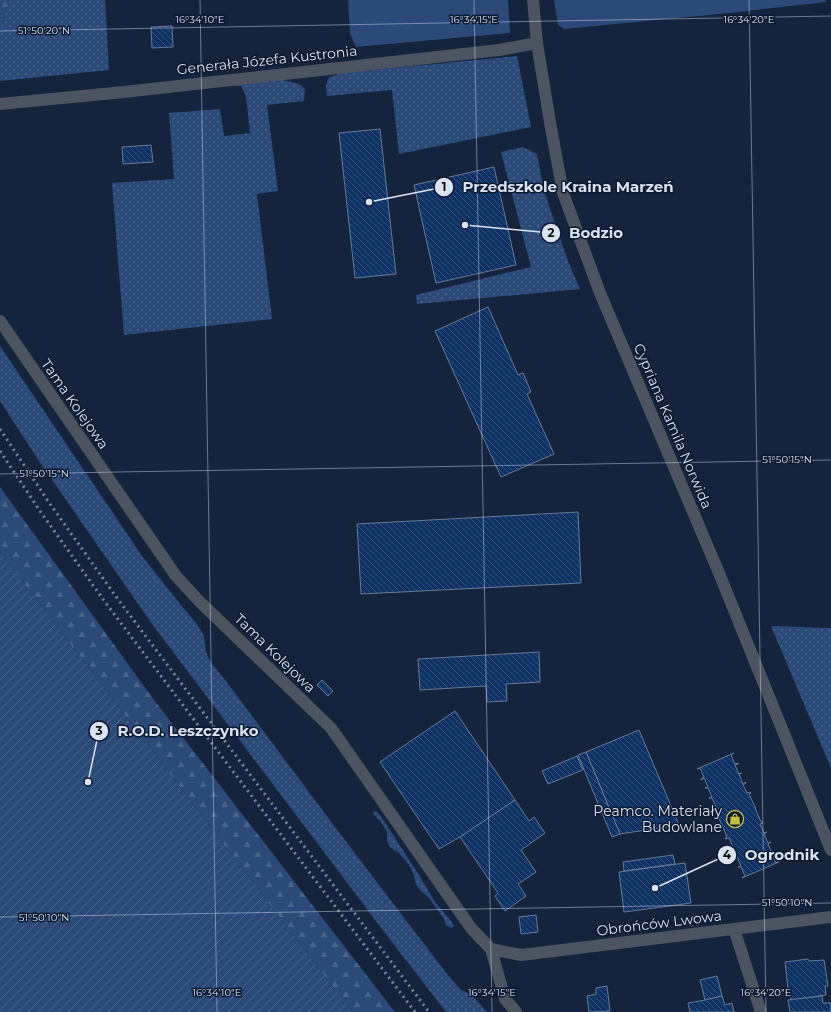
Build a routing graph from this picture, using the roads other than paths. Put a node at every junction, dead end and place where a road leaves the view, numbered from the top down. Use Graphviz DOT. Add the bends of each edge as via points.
graph roads {
  1 [pos="533,0"];
  2 [pos="537,43"];
  3 [pos="0,104"];
  4 [pos="0,322"];
  5 [pos="831,850"];
  6 [pos="831,917"];
  7 [pos="734,929"];
  8 [pos="491,949"];
  9 [pos="516,1012"];
  10 [pos="761,1012"];
  1 -- 2 [label="street, Cypriana Kamila Norwida"];
  2 -- 3 [label="street, Generała Józefa Kustronia" via="124,92"];
  2 -- 5 [label="street, Cypriana Kamila Norwida" via="563,193 600,293 719,572"];
  4 -- 8 [label="street, Tama Kolejowa" via="176,576 331,728 471,928"];
  6 -- 7 [label="street, Obrońców Lwowa"];
  7 -- 8 [label="street, Obrońców Lwowa" via="521,955"];
  7 -- 10 [label="street"];
  8 -- 9 [label="street, Tama Kolejowa" via="505,999"];
}
